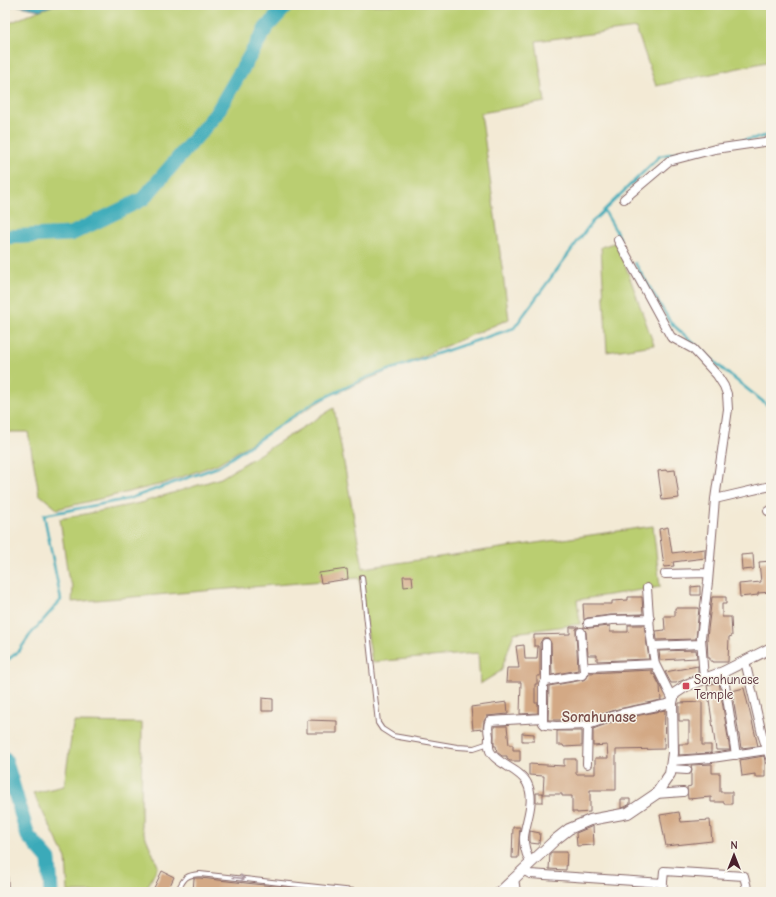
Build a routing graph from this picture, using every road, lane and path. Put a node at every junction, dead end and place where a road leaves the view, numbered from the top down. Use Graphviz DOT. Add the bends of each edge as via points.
graph roads {
  1 [pos="771,141"];
  2 [pos="624,199"];
  3 [pos="618,240"];
  4 [pos="771,486"];
  5 [pos="715,499"];
  6 [pos="708,573"];
  7 [pos="665,574"];
  8 [pos="362,577"];
  9 [pos="647,588"];
  10 [pos="650,619"];
  11 [pos="588,623"];
  12 [pos="582,632"];
  13 [pos="546,643"];
  14 [pos="701,644"];
  15 [pos="653,646"];
  16 [pos="771,648"];
  17 [pos="745,661"];
  18 [pos="655,664"];
  19 [pos="590,667"];
  20 [pos="723,672"];
  21 [pos="704,679"];
  22 [pos="546,681"];
  23 [pos="672,700"];
  24 [pos="543,718"];
  25 [pos="588,725"];
  26 [pos="489,743"];
  27 [pos="767,750"];
  28 [pos="736,755"];
  29 [pos="771,761"];
  30 [pos="587,764"];
  31 [pos="671,765"];
  32 [pos="687,770"];
  33 [pos="683,792"];
  34 [pos="656,794"];
  35 [pos="526,867"];
  36 [pos="5,872"];
  37 [pos="514,878"];
  38 [pos="663,883"];
  39 [pos="6,892"];
  40 [pos="177,892"];
  41 [pos="363,892"];
  42 [pos="500,892"];
  43 [pos="516,892"];
  44 [pos="662,892"];
  45 [pos="748,892"];
  1 -- 2 [label="street" via="715,149 669,161"];
  3 -- 5 [label="street" via="671,337 694,349 724,386 728,410"];
  4 -- 5 [label="street"];
  5 -- 6 [label="street"];
  6 -- 7 [label="street"];
  6 -- 14 [label="street"];
  8 -- 26 [label="lane" via="378,723 393,736 457,747 474,748"];
  9 -- 10 [label="street"];
  10 -- 11 [label="street"];
  10 -- 15 [label="street"];
  12 -- 22 [label="street" via="584,674"];
  13 -- 22 [label="street"];
  14 -- 15 [label="street"];
  14 -- 21 [label="street"];
  15 -- 18 [label="street"];
  16 -- 17 [label="street"];
  17 -- 20 [label="street"];
  17 -- 27 [label="street"];
  18 -- 19 [label="street"];
  18 -- 23 [label="street"];
  20 -- 21 [label="street"];
  20 -- 28 [label="street"];
  21 -- 23 [label="street" via="686,686 674,694"];
  22 -- 24 [label="street" via="543,685"];
  23 -- 25 [label="street"];
  23 -- 31 [label="street"];
  24 -- 25 [label="street" via="543,723 548,726"];
  24 -- 26 [label="street" via="490,721"];
  25 -- 30 [label="street"];
  26 -- 35 [label="street" via="492,754 517,772 530,789 530,810 524,837"];
  27 -- 28 [label="street"];
  27 -- 29 [label="street"];
  28 -- 31 [label="street"];
  31 -- 32 [label="street"];
  31 -- 34 [label="street" via="670,774"];
  33 -- 34 [label="street"];
  34 -- 35 [label="street" via="628,813 573,826"];
  35 -- 37 [label="street"];
  35 -- 38 [label="street" via="530,874"];
  36 -- 39 [label="lane"];
  37 -- 42 [label="street"];
  37 -- 43 [label="street"];
  38 -- 44 [label="street"];
  38 -- 45 [label="street" via="664,872 744,876"];
  40 -- 41 [label="lane, one-way" via="184,878 200,874"];
}
